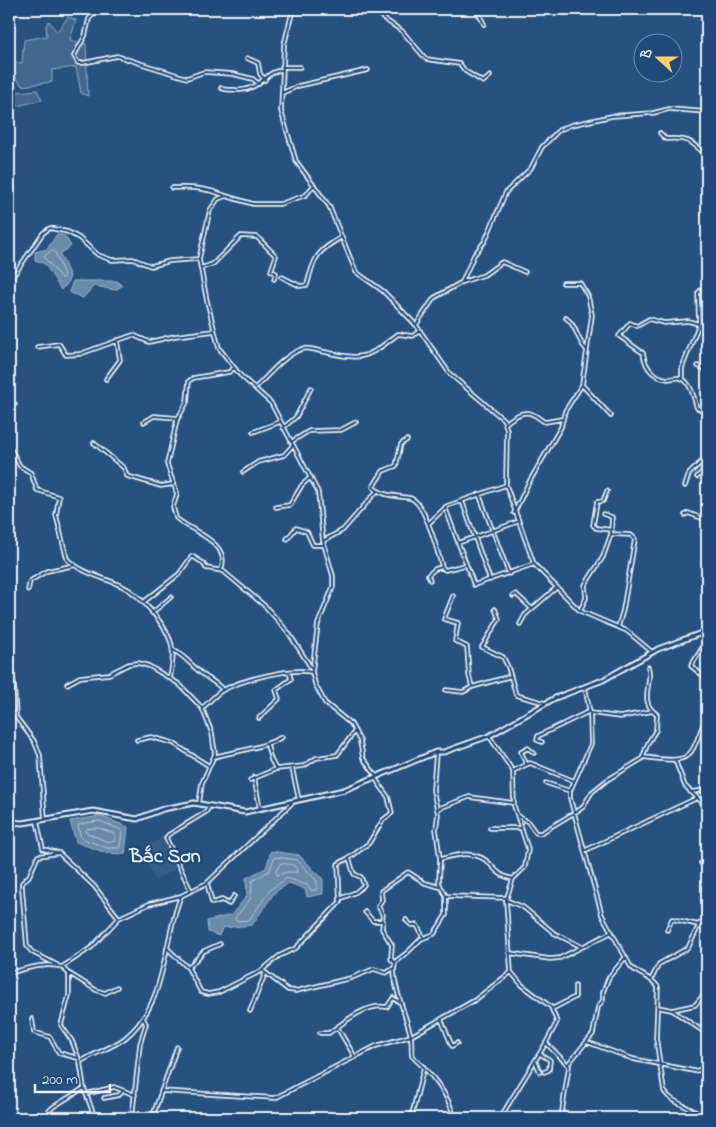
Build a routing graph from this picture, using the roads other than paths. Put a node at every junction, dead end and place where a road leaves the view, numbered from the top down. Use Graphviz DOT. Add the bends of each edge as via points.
graph roads {
  1 [pos="98,9"];
  2 [pos="293,9"];
  3 [pos="374,9"];
  4 [pos="446,9"];
  5 [pos="449,9"];
  6 [pos="476,9"];
  7 [pos="484,24"];
  8 [pos="248,58"];
  9 [pos="300,67"];
  10 [pos="282,69"];
  11 [pos="368,70"];
  12 [pos="490,76"];
  13 [pos="265,80"];
  14 [pos="259,84"];
  15 [pos="221,88"];
  16 [pos="282,93"];
  17 [pos="707,112"];
  18 [pos="660,133"];
  19 [pos="707,156"];
  20 [pos="314,185"];
  21 [pos="172,188"];
  22 [pos="226,196"];
  23 [pos="342,238"];
  24 [pos="199,259"];
  25 [pos="201,268"];
  26 [pos="526,272"];
  27 [pos="282,277"];
  28 [pos="274,279"];
  29 [pos="9,282"];
  30 [pos="462,282"];
  31 [pos="563,283"];
  32 [pos="707,290"];
  33 [pos="566,318"];
  34 [pos="416,324"];
  35 [pos="699,324"];
  36 [pos="420,330"];
  37 [pos="214,331"];
  38 [pos="117,340"];
  39 [pos="37,346"];
  40 [pos="586,349"];
  41 [pos="698,366"];
  42 [pos="234,368"];
  43 [pos="707,370"];
  44 [pos="106,379"];
  45 [pos="682,379"];
  46 [pos="582,385"];
  47 [pos="255,388"];
  48 [pos="312,388"];
  49 [pos="9,404"];
  50 [pos="15,404"];
  51 [pos="707,412"];
  52 [pos="611,416"];
  53 [pos="178,418"];
  54 [pos="562,419"];
  55 [pos="144,422"];
  56 [pos="280,422"];
  57 [pos="356,422"];
  58 [pos="506,423"];
  59 [pos="283,428"];
  60 [pos="253,432"];
  61 [pos="407,440"];
  62 [pos="94,443"];
  63 [pos="292,443"];
  64 [pos="9,446"];
  65 [pos="707,467"];
  66 [pos="704,470"];
  67 [pos="242,472"];
  68 [pos="707,474"];
  69 [pos="311,477"];
  70 [pos="697,477"];
  71 [pos="173,484"];
  72 [pos="506,485"];
  73 [pos="685,486"];
  74 [pos="377,490"];
  75 [pos="607,491"];
  76 [pos="479,494"];
  77 [pos="462,501"];
  78 [pos="276,507"];
  79 [pos="445,507"];
  80 [pos="514,513"];
  81 [pos="604,514"];
  82 [pos="685,515"];
  83 [pos="707,520"];
  84 [pos="517,522"];
  85 [pos="429,523"];
  86 [pos="494,530"];
  87 [pos="612,530"];
  88 [pos="611,534"];
  89 [pos="475,537"];
  90 [pos="287,539"];
  91 [pos="323,541"];
  92 [pos="458,543"];
  93 [pos="324,545"];
  94 [pos="534,564"];
  95 [pos="75,565"];
  96 [pos="465,565"];
  97 [pos="442,567"];
  98 [pos="221,570"];
  99 [pos="510,574"];
  100 [pos="430,580"];
  101 [pos="490,580"];
  102 [pos="556,588"];
  103 [pos="28,590"];
  104 [pos="453,596"];
  105 [pos="513,596"];
  106 [pos="171,597"];
  107 [pos="144,602"];
  108 [pos="532,609"];
  109 [pos="495,610"];
  110 [pos="580,611"];
  111 [pos="152,613"];
  112 [pos="520,624"];
  113 [pos="618,627"];
  114 [pos="707,632"];
  115 [pos="707,640"];
  116 [pos="173,650"];
  117 [pos="652,652"];
  118 [pos="9,660"];
  119 [pos="648,667"];
  120 [pos="312,670"];
  121 [pos="289,672"];
  122 [pos="511,676"];
  123 [pos="170,678"];
  124 [pos="707,679"];
  125 [pos="67,684"];
  126 [pos="472,687"];
  127 [pos="585,687"];
  128 [pos="223,690"];
  129 [pos="446,690"];
  130 [pos="545,703"];
  131 [pos="202,708"];
  132 [pos="9,710"];
  133 [pos="653,711"];
  134 [pos="590,712"];
  135 [pos="15,714"];
  136 [pos="707,715"];
  137 [pos="259,718"];
  138 [pos="355,731"];
  139 [pos="489,736"];
  140 [pos="282,737"];
  141 [pos="137,740"];
  142 [pos="542,742"];
  143 [pos="267,745"];
  144 [pos="436,752"];
  145 [pos="534,753"];
  146 [pos="214,757"];
  147 [pos="644,757"];
  148 [pos="675,760"];
  149 [pos="526,763"];
  150 [pos="209,766"];
  151 [pos="292,767"];
  152 [pos="276,769"];
  153 [pos="513,771"];
  154 [pos="376,777"];
  155 [pos="254,778"];
  156 [pos="250,780"];
  157 [pos="574,781"];
  158 [pos="546,783"];
  159 [pos="707,790"];
  160 [pos="570,791"];
  161 [pos="690,792"];
  162 [pos="697,798"];
  163 [pos="299,800"];
  164 [pos="294,801"];
  165 [pos="514,803"];
  166 [pos="200,804"];
  167 [pos="210,806"];
  168 [pos="707,807"];
  169 [pos="260,808"];
  170 [pos="437,809"];
  171 [pos="575,812"];
  172 [pos="518,816"];
  173 [pos="46,819"];
  174 [pos="37,820"];
  175 [pos="9,822"];
  176 [pos="490,828"];
  177 [pos="522,828"];
  178 [pos="586,850"];
  179 [pos="59,853"];
  180 [pos="349,858"];
  181 [pos="707,858"];
  182 [pos="440,859"];
  183 [pos="707,871"];
  184 [pos="513,879"];
  185 [pos="207,883"];
  186 [pos="440,887"];
  187 [pos="191,891"];
  188 [pos="181,896"];
  189 [pos="234,896"];
  190 [pos="446,896"];
  191 [pos="342,898"];
  192 [pos="506,899"];
  193 [pos="364,912"];
  194 [pos="119,918"];
  195 [pos="382,920"];
  196 [pos="406,920"];
  197 [pos="707,924"];
  198 [pos="699,925"];
  199 [pos="667,930"];
  200 [pos="612,932"];
  201 [pos="423,938"];
  202 [pos="220,944"];
  203 [pos="582,947"];
  204 [pos="167,948"];
  205 [pos="509,953"];
  206 [pos="625,958"];
  207 [pos="395,963"];
  208 [pos="57,965"];
  209 [pos="62,967"];
  210 [pos="188,968"];
  211 [pos="394,968"];
  212 [pos="262,970"];
  213 [pos="68,972"];
  214 [pos="511,972"];
  215 [pos="9,973"];
  216 [pos="266,974"];
  217 [pos="651,980"];
  218 [pos="575,986"];
  219 [pos="117,987"];
  220 [pos="707,991"];
  221 [pos="400,1002"];
  222 [pos="657,1007"];
  223 [pos="552,1009"];
  224 [pos="672,1010"];
  225 [pos="250,1011"];
  226 [pos="143,1018"];
  227 [pos="32,1019"];
  228 [pos="441,1019"];
  229 [pos="337,1027"];
  230 [pos="320,1033"];
  231 [pos="707,1034"];
  232 [pos="411,1036"];
  233 [pos="587,1042"];
  234 [pos="457,1043"];
  235 [pos="546,1043"];
  236 [pos="177,1047"];
  237 [pos="540,1054"];
  238 [pos="355,1057"];
  239 [pos="78,1058"];
  240 [pos="707,1058"];
  241 [pos="536,1061"];
  242 [pos="80,1062"];
  243 [pos="659,1062"];
  244 [pos="568,1064"];
  245 [pos="424,1067"];
  246 [pos="540,1072"];
  247 [pos="544,1072"];
  248 [pos="84,1088"];
  249 [pos="161,1091"];
  250 [pos="122,1092"];
  251 [pos="86,1094"];
  252 [pos="135,1095"];
  253 [pos="104,1098"];
  254 [pos="9,1114"];
  255 [pos="10,1118"];
  256 [pos="42,1118"];
  257 [pos="95,1118"];
  258 [pos="132,1118"];
  259 [pos="152,1118"];
  260 [pos="411,1118"];
  261 [pos="454,1118"];
  262 [pos="500,1118"];
  263 [pos="561,1118"];
  264 [pos="703,1118"];
  1 -- 14 [label="street" via="90,16 85,36 74,56 78,63 117,56 187,78 204,72 233,74 253,79"];
  2 -- 10 [label="street" via="285,38"];
  3 -- 12 [label="street" via="402,31 426,59 460,64 483,82"];
  4 -- 5 [label="street"];
  6 -- 7 [label="street"];
  8 -- 13 [label="street" via="258,63"];
  9 -- 10 [label="street"];
  10 -- 13 [label="street"];
  10 -- 16 [label="street"];
  11 -- 16 [label="street" via="298,86"];
  13 -- 14 [label="street"];
  14 -- 15 [label="street" via="240,90"];
  16 -- 20 [label="street" via="282,113 296,161"];
  17 -- 30 [label="street" via="669,109 653,114 612,116 571,124 560,130 542,147 531,168 506,192 485,241 474,254"];
  18 -- 19 [label="street" via="666,139 692,142"];
  20 -- 22 [label="street" via="306,195 280,204 253,204"];
  20 -- 23 [label="street" via="329,206"];
  21 -- 22 [label="street" via="208,189"];
  22 -- 24 [label="street" via="212,205"];
  23 -- 27 [label="street" via="319,252 311,265 307,285 300,286"];
  23 -- 34 [label="street" via="356,272 383,291"];
  24 -- 25 [label="street"];
  24 -- 29 [label="street" via="151,266 132,260 112,260 98,255 74,234 50,228 42,233"];
  25 -- 28 [label="street" via="213,264 241,236 257,237 276,256 271,271 276,273"];
  25 -- 37 [label="street"];
  26 -- 30 [label="street" via="502,262 484,275"];
  30 -- 34 [label="street" via="434,298"];
  31 -- 40 [label="street" via="579,282 588,296 592,315"];
  32 -- 35 [label="street" via="698,293"];
  33 -- 40 [label="street"];
  34 -- 36 [label="street"];
  35 -- 45 [label="street" via="682,368"];
  35 -- 45 [label="street" via="649,319 637,326 630,322 620,334 643,354 649,371 666,378"];
  36 -- 47 [label="street" via="413,336 398,334 363,357 301,350"];
  36 -- 58 [label="street" via="450,374"];
  37 -- 38 [label="street" via="149,342 133,335"];
  37 -- 42 [label="street" via="219,348"];
  38 -- 39 [label="street" via="68,356 60,345"];
  38 -- 44 [label="street" via="120,360"];
  40 -- 46 [label="street"];
  41 -- 43 [label="street"];
  42 -- 47 [label="street"];
  42 -- 53 [label="street" via="229,372 191,379 187,387 187,402"];
  45 -- 51 [label="street" via="691,390 698,409"];
  46 -- 52 [label="street"];
  46 -- 54 [label="street"];
  47 -- 56 [label="street" via="271,403"];
  48 -- 59 [label="street" via="296,417"];
  49 -- 50 [label="street"];
  53 -- 55 [label="street" via="154,416"];
  53 -- 71 [label="street" via="167,464"];
  54 -- 58 [label="street" via="543,421 534,414 526,413"];
  54 -- 80 [label="street" via="547,454"];
  56 -- 59 [label="street"];
  56 -- 60 [label="street"];
  57 -- 63 [label="street" via="341,430 310,431"];
  58 -- 72 [label="street"];
  59 -- 63 [label="street"];
  61 -- 74 [label="street" via="401,444 396,466 385,469 373,483"];
  62 -- 71 [label="street" via="124,468 127,476 161,486"];
  63 -- 67 [label="street" via="284,455 258,462"];
  63 -- 69 [label="street"];
  64 -- 95 [label="street" via="20,466 31,473 37,490 59,498 56,515 64,552"];
  65 -- 66 [label="street"];
  66 -- 68 [label="street"];
  66 -- 70 [label="street"];
  66 -- 73 [label="street" via="700,463 689,474"];
  69 -- 78 [label="street" via="290,504"];
  69 -- 91 [label="street" via="319,496"];
  71 -- 98 [label="street" via="177,496 173,507 176,518 216,545 223,560"];
  72 -- 76 [label="street"];
  72 -- 80 [label="street"];
  74 -- 85 [label="street" via="395,497 414,499"];
  74 -- 91 [label="street" via="343,530"];
  75 -- 87 [label="street" via="603,501 597,502 593,526"];
  76 -- 77 [label="street"];
  76 -- 86 [label="street"];
  77 -- 79 [label="street"];
  77 -- 89 [label="street"];
  79 -- 85 [label="street"];
  79 -- 92 [label="street"];
  80 -- 84 [label="street"];
  81 -- 87 [label="street" via="612,517"];
  82 -- 83 [label="street" via="688,513"];
  84 -- 86 [label="street"];
  84 -- 94 [label="street"];
  85 -- 97 [label="street"];
  86 -- 89 [label="street"];
  86 -- 99 [label="street"];
  87 -- 88 [label="street"];
  88 -- 110 [label="street" via="603,557 585,585 586,598"];
  88 -- 113 [label="street" via="631,535 635,539"];
  89 -- 92 [label="street"];
  89 -- 101 [label="street"];
  90 -- 93 [label="street" via="296,528 307,532 313,545"];
  91 -- 93 [label="street"];
  92 -- 96 [label="street"];
  93 -- 120 [label="street" via="333,587 318,624"];
  94 -- 99 [label="street"];
  94 -- 102 [label="street"];
  95 -- 103 [label="street" via="47,571 30,581"];
  95 -- 107 [label="street" via="123,586"];
  96 -- 97 [label="street" via="445,570"];
  96 -- 101 [label="street" via="474,584"];
  97 -- 100 [label="street" via="430,572"];
  98 -- 107 [label="street" via="207,569 191,556 179,574"];
  98 -- 120 [label="street" via="265,606 288,632"];
  99 -- 101 [label="street"];
  102 -- 108 [label="street"];
  102 -- 110 [label="street"];
  104 -- 126 [label="street" via="444,619 458,624 455,641 467,648"];
  105 -- 108 [label="street" via="520,595"];
  106 -- 111 [label="street"];
  107 -- 111 [label="street"];
  108 -- 112 [label="street"];
  109 -- 122 [label="street" via="500,619 482,647 503,657"];
  110 -- 113 [label="street"];
  111 -- 116 [label="street" via="165,629"];
  113 -- 117 [label="street" via="638,638"];
  114 -- 117 [label="street"];
  115 -- 124 [label="street" via="691,666"];
  116 -- 123 [label="street"];
  116 -- 128 [label="street"];
  117 -- 127 [label="street"];
  118 -- 135 [label="street"];
  119 -- 133 [label="street" via="648,704"];
  120 -- 121 [label="street"];
  120 -- 138 [label="street" via="325,702"];
  121 -- 128 [label="street" via="239,683"];
  121 -- 137 [label="street" via="291,679 276,690 279,699"];
  122 -- 126 [label="street"];
  122 -- 130 [label="street" via="516,695"];
  123 -- 125 [label="street" via="146,665 133,663 108,674 76,678"];
  123 -- 131 [label="street"];
  126 -- 129 [label="street" via="462,692"];
  127 -- 130 [label="street"];
  127 -- 134 [label="street"];
  128 -- 131 [label="street"];
  130 -- 139 [label="street"];
  131 -- 146 [label="street" via="212,733"];
  132 -- 135 [label="street"];
  133 -- 134 [label="street" via="620,717"];
  133 -- 147 [label="street" via="657,714 657,724"];
  134 -- 142 [label="street" via="538,736"];
  134 -- 157 [label="street" via="591,744"];
  135 -- 173 [label="street" via="38,750"];
  136 -- 148 [label="street" via="694,750"];
  138 -- 151 [label="street" via="337,755 316,758 307,765"];
  138 -- 154 [label="street" via="363,758"];
  139 -- 144 [label="street"];
  139 -- 153 [label="street"];
  140 -- 143 [label="street"];
  141 -- 150 [label="street" via="151,737 173,743"];
  143 -- 146 [label="street"];
  143 -- 152 [label="street"];
  144 -- 154 [label="street"];
  144 -- 170 [label="street" via="432,788"];
  145 -- 149 [label="street" via="528,748 521,752"];
  146 -- 150 [label="street"];
  147 -- 148 [label="street"];
  147 -- 171 [label="street" via="603,782"];
  148 -- 161 [label="street"];
  149 -- 153 [label="street"];
  149 -- 157 [label="street"];
  150 -- 166 [label="street" via="202,783"];
  151 -- 152 [label="street"];
  151 -- 163 [label="street"];
  152 -- 155 [label="street"];
  153 -- 165 [label="street"];
  154 -- 163 [label="street" via="344,790"];
  154 -- 180 [label="street" via="393,811 383,820 372,840"];
  155 -- 156 [label="street"];
  155 -- 169 [label="street"];
  157 -- 160 [label="street"];
  158 -- 160 [label="street"];
  159 -- 161 [label="street"];
  160 -- 171 [label="street"];
  161 -- 162 [label="street"];
  162 -- 168 [label="street"];
  162 -- 178 [label="street"];
  163 -- 164 [label="street"];
  164 -- 169 [label="street"];
  164 -- 185 [label="street"];
  165 -- 170 [label="street" via="469,797"];
  165 -- 172 [label="street"];
  166 -- 167 [label="street"];
  166 -- 173 [label="street" via="180,805 137,819 94,811"];
  167 -- 169 [label="street" via="242,812"];
  167 -- 187 [label="street" via="166,838"];
  170 -- 182 [label="street"];
  171 -- 172 [label="street" via="538,834"];
  171 -- 178 [label="street"];
  172 -- 177 [label="street"];
  173 -- 174 [label="street"];
  174 -- 175 [label="street"];
  174 -- 179 [label="street" via="42,847"];
  176 -- 177 [label="street"];
  177 -- 184 [label="street" via="528,849 527,860 523,870"];
  178 -- 200 [label="street" via="602,915"];
  179 -- 194 [label="street" via="94,886"];
  179 -- 208 [label="street" via="38,856 22,883 27,946"];
  180 -- 191 [label="street" via="338,866"];
  180 -- 191 [label="street" via="354,874 361,877 364,885"];
  181 -- 183 [label="street" via="701,863"];
  182 -- 184 [label="street" via="474,855 499,875"];
  182 -- 186 [label="street"];
  184 -- 192 [label="street"];
  185 -- 187 [label="street"];
  185 -- 189 [label="street" via="212,903 222,900 229,904"];
  186 -- 190 [label="street"];
  186 -- 195 [label="street" via="425,883 408,872 381,892 382,900 378,906"];
  187 -- 188 [label="street"];
  188 -- 194 [label="street" via="149,904"];
  188 -- 204 [label="street"];
  190 -- 192 [label="street"];
  190 -- 201 [label="street" via="446,915 442,924 434,934"];
  191 -- 212 [label="street" via="339,905 296,948 279,956"];
  192 -- 203 [label="street" via="523,907 554,933"];
  192 -- 205 [label="street"];
  193 -- 195 [label="street" via="373,921"];
  194 -- 209 [label="street" via="92,947"];
  195 -- 207 [label="street" via="382,929 392,945 391,959"];
  196 -- 201 [label="street" via="409,925 417,925"];
  197 -- 198 [label="street" via="701,922"];
  198 -- 199 [label="street" via="672,919"];
  198 -- 217 [label="street" via="688,948 659,964"];
  200 -- 203 [label="street"];
  200 -- 206 [label="street"];
  201 -- 207 [label="street"];
  202 -- 210 [label="street" via="204,951"];
  203 -- 205 [label="street" via="560,958 550,959"];
  204 -- 210 [label="street"];
  204 -- 226 [label="street" via="158,989"];
  205 -- 214 [label="street"];
  206 -- 217 [label="street" via="636,973"];
  206 -- 233 [label="street" via="609,977 598,1007 595,1030"];
  207 -- 211 [label="street"];
  208 -- 209 [label="street"];
  208 -- 215 [label="street"];
  209 -- 213 [label="street"];
  210 -- 212 [label="street" via="198,989 208,994 222,991"];
  211 -- 216 [label="street" via="386,972 374,969 351,978 296,990 288,990"];
  211 -- 221 [label="street"];
  212 -- 216 [label="street"];
  213 -- 219 [label="street" via="105,993"];
  213 -- 239 [label="street" via="69,995 62,1025"];
  214 -- 223 [label="street"];
  214 -- 228 [label="street" via="474,1000"];
  216 -- 225 [label="street"];
  217 -- 222 [label="street" via="658,987"];
  218 -- 223 [label="street" via="575,997"];
  220 -- 224 [label="street" via="695,1005"];
  221 -- 229 [label="street" via="393,998 387,1007 373,1005"];
  221 -- 232 [label="street"];
  222 -- 224 [label="street"];
  222 -- 243 [label="street"];
  223 -- 235 [label="street" via="556,1026"];
  224 -- 231 [label="street"];
  226 -- 242 [label="street" via="124,1039"];
  226 -- 252 [label="street" via="146,1024 140,1044"];
  227 -- 239 [label="street" via="34,1032 39,1036 49,1036 59,1053"];
  228 -- 232 [label="street"];
  228 -- 234 [label="street" via="449,1042 452,1046"];
  229 -- 230 [label="street" via="329,1033"];
  229 -- 238 [label="street"];
  232 -- 238 [label="street" via="376,1046"];
  232 -- 245 [label="street" via="412,1056"];
  233 -- 243 [label="street" via="633,1059"];
  233 -- 244 [label="street"];
  235 -- 237 [label="street"];
  235 -- 244 [label="street"];
  236 -- 249 [label="street"];
  237 -- 241 [label="street"];
  237 -- 247 [label="street" via="551,1064"];
  238 -- 249 [label="street" via="275,1098"];
  239 -- 242 [label="street"];
  240 -- 243 [label="street" via="700,1070 694,1071"];
  241 -- 246 [label="street"];
  241 -- 262 [label="street"];
  242 -- 248 [label="street"];
  243 -- 264 [label="street" via="666,1094"];
  244 -- 263 [label="street"];
  245 -- 260 [label="street"];
  245 -- 261 [label="street" via="450,1104"];
  248 -- 251 [label="street"];
  248 -- 256 [label="street" via="53,1107"];
  249 -- 259 [label="street"];
  250 -- 251 [label="street" via="114,1087"];
  250 -- 252 [label="street"];
  250 -- 253 [label="street"];
  251 -- 257 [label="street"];
  252 -- 258 [label="street"];
  254 -- 255 [label="street"];
}
